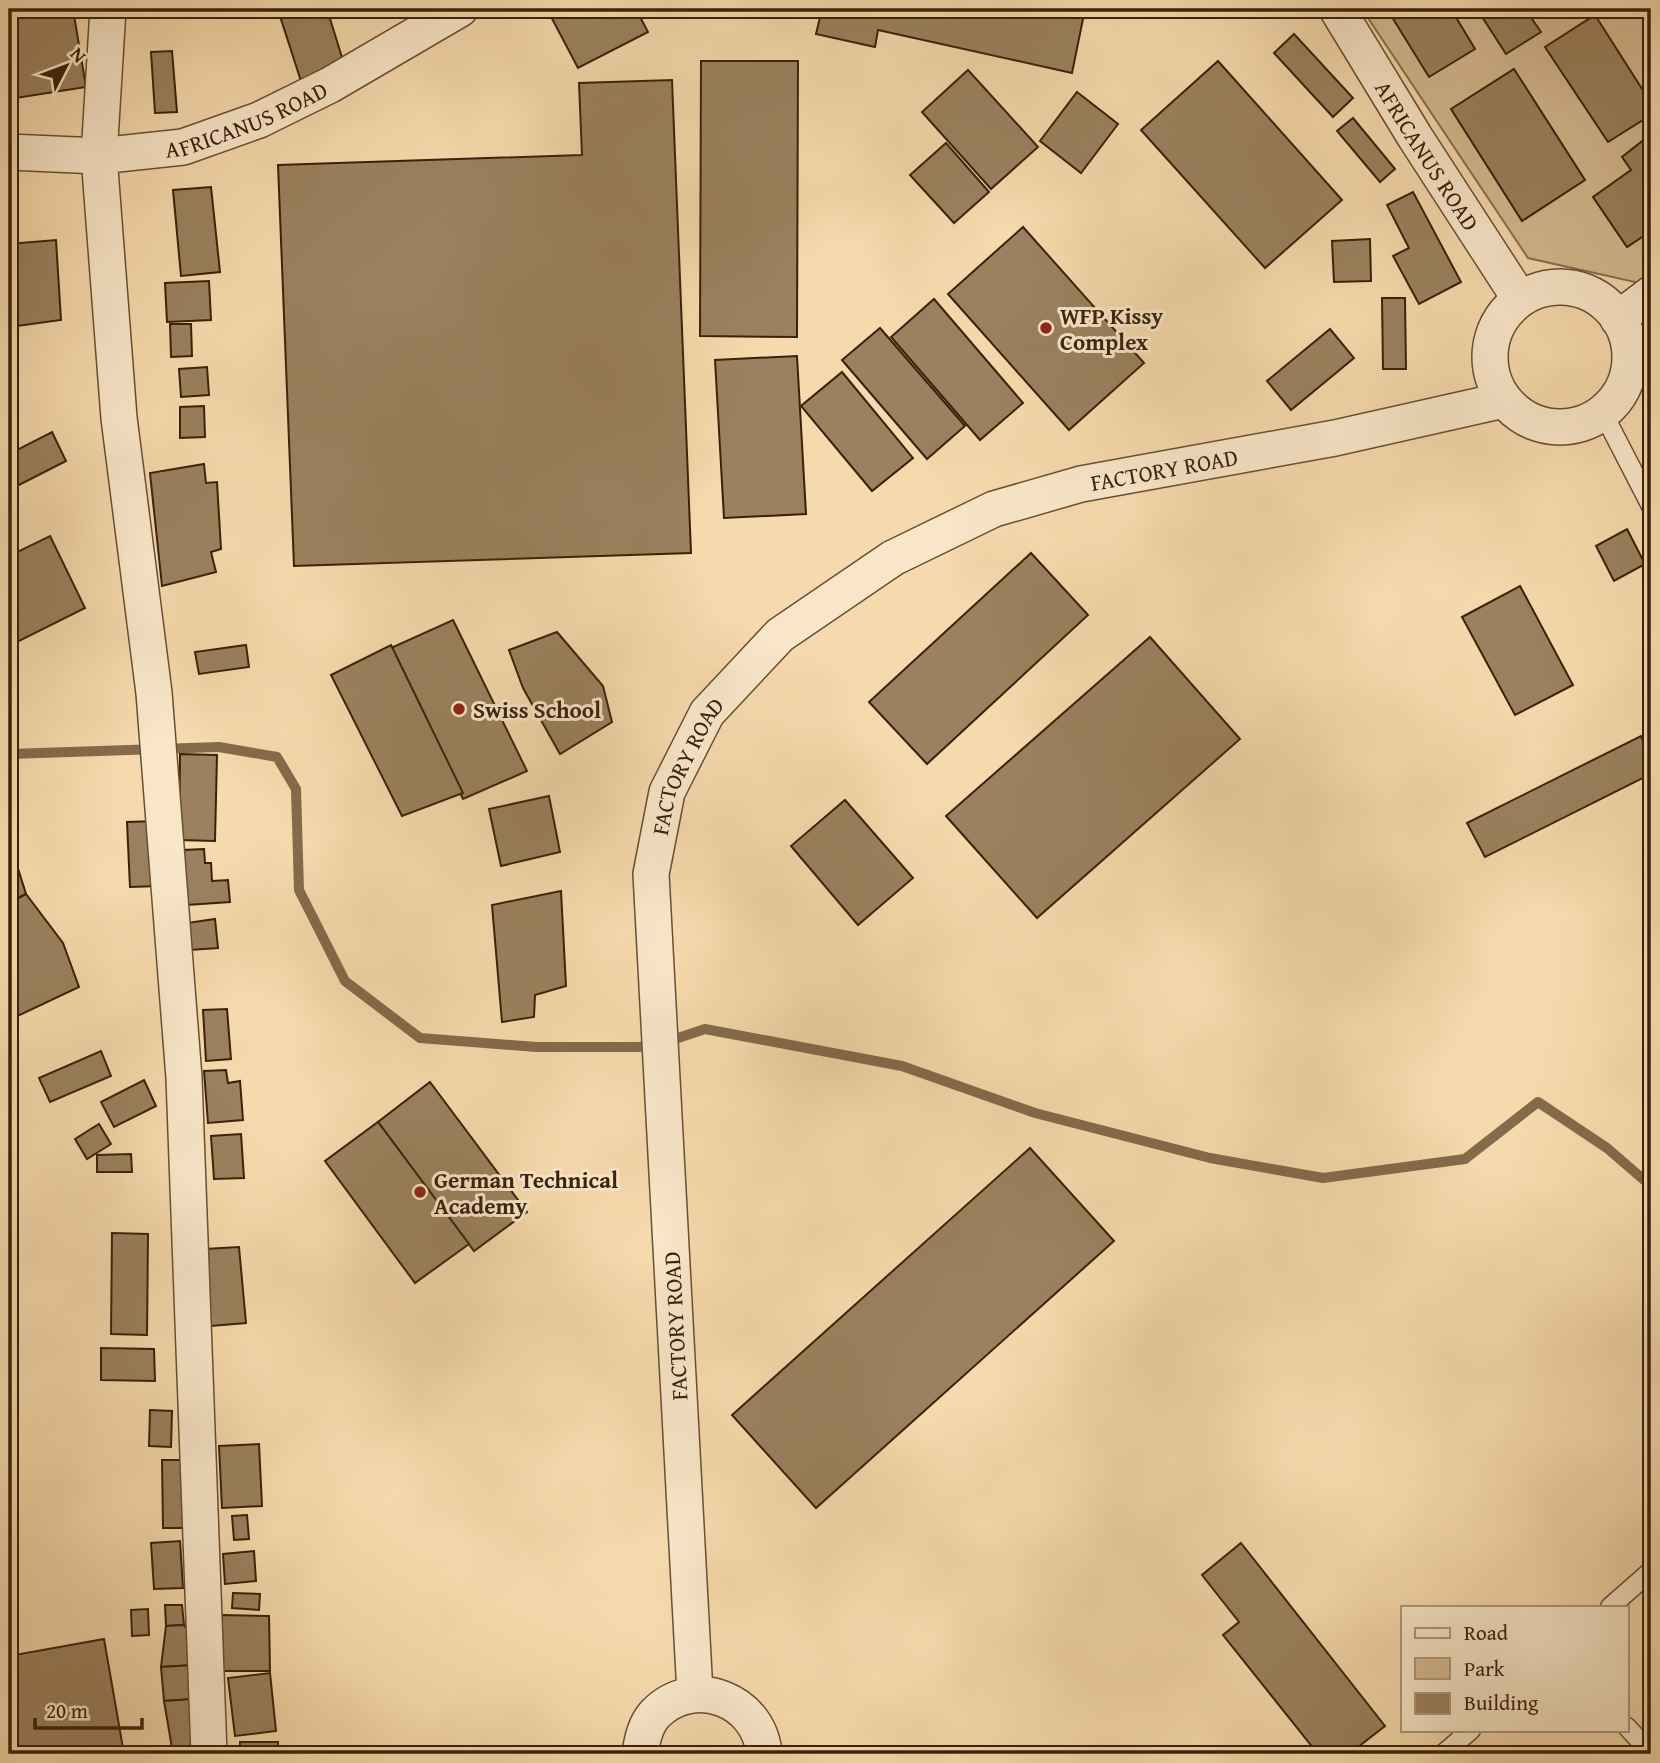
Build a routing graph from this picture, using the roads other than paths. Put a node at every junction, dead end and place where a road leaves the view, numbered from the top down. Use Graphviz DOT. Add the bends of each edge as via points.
graph roads {
  1 [pos="108,9"];
  2 [pos="460,9"];
  3 [pos="1338,9"];
  4 [pos="9,152"];
  5 [pos="99,156"];
  6 [pos="1651,294"];
  7 [pos="1520,299"];
  8 [pos="1618,318"];
  9 [pos="1504,400"];
  10 [pos="1603,413"];
  11 [pos="1651,506"];
  12 [pos="1651,1571"];
  13 [pos="1611,1606"];
  14 [pos="695,1694"];
  15 [pos="1628,1728"];
  16 [pos="1469,1732"];
  17 [pos="1651,1753"];
  18 [pos="209,1754"];
  19 [pos="640,1754"];
  20 [pos="764,1754"];
  21 [pos="1443,1754"];
  1 -- 5 [label="street"];
  2 -- 5 [label="street, AFRICANUS ROAD" via="260,120 183,147"];
  3 -- 7 [label="street, AFRICANUS ROAD"];
  4 -- 5 [label="street, AFRICANUS ROAD"];
  5 -- 18 [label="street" via="119,418 154,693 184,1078"];
  6 -- 8 [label="street"];
  7 -- 8 [label="street" via="1540,290 1573,289 1603,302"];
  7 -- 9 [label="street" via="1503,315 1493,335 1493,380"];
  8 -- 10 [label="street" via="1627,338 1627,379 1618,398"];
  9 -- 10 [label="street" via="1521,416 1562,428 1584,424"];
  9 -- 14 [label="street, FACTORY ROAD" via="1335,438 1081,484 994,509 893,558 779,635 707,713 667,792 651,874"];
  10 -- 11 [label="lane"];
  12 -- 13 [label="lane"];
  14 -- 19 [label="street" via="673,1701 654,1715"];
  14 -- 20 [label="street" via="731,1701 746,1712 757,1727"];
  15 -- 17 [label="lane"];
  16 -- 21 [label="lane"];
}
